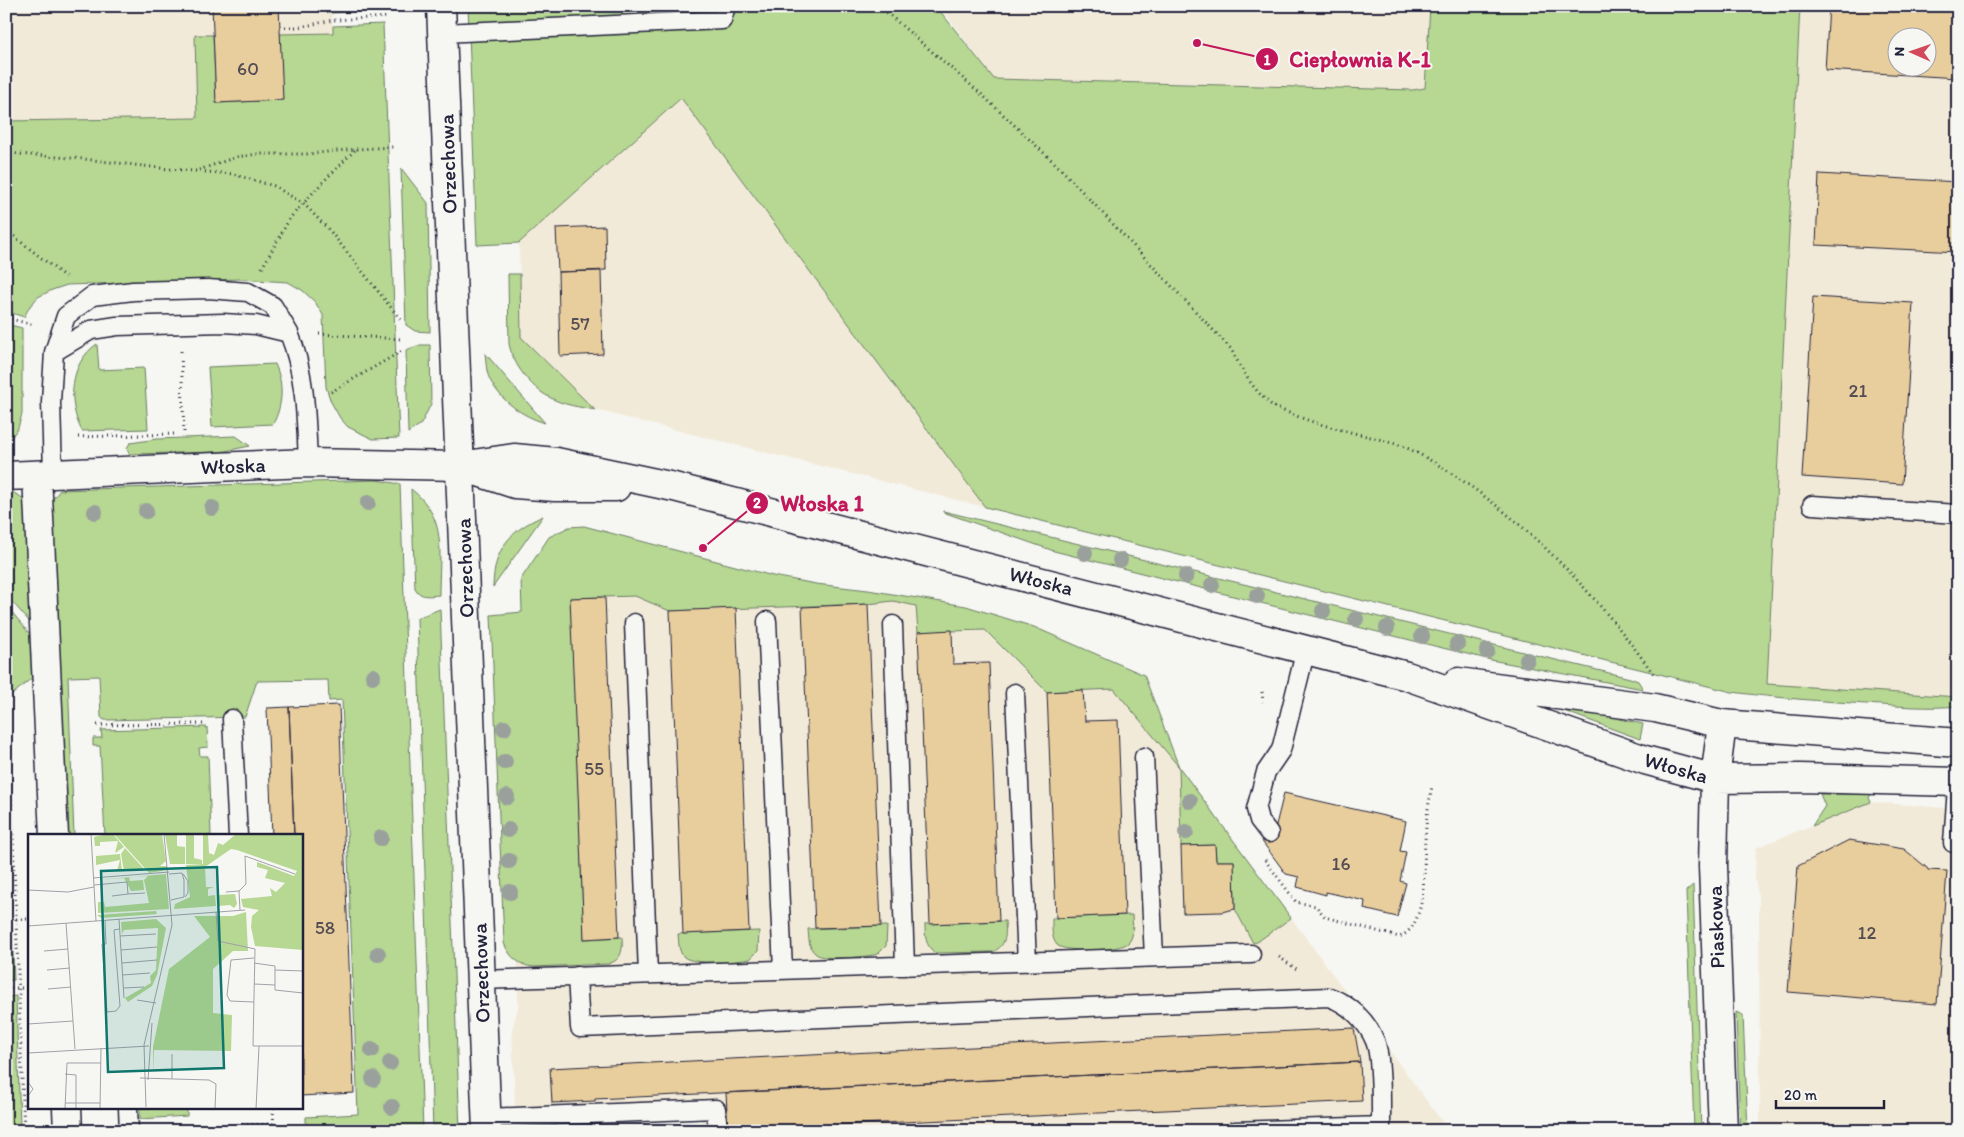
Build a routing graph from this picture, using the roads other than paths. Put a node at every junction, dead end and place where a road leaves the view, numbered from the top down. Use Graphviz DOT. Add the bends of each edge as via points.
graph roads {
  1 [pos="442,6"];
  2 [pos="726,6"];
  3 [pos="442,33"];
  4 [pos="289,333"];
  5 [pos="54,352"];
  6 [pos="308,463"];
  7 [pos="460,466"];
  8 [pos="45,474"];
  9 [pos="6,476"];
  10 [pos="1812,505"];
  11 [pos="1958,514"];
  12 [pos="767,621"];
  13 [pos="634,623"];
  14 [pos="893,625"];
  15 [pos="1306,649"];
  16 [pos="1407,676"];
  17 [pos="1015,693"];
  18 [pos="233,721"];
  19 [pos="1722,724"];
  20 [pos="1958,743"];
  21 [pos="1144,757"];
  22 [pos="1715,779"];
  23 [pos="1958,779"];
  24 [pos="1269,833"];
  25 [pos="54,834"];
  26 [pos="238,834"];
  27 [pos="1953,843"];
  28 [pos="1251,954"];
  29 [pos="1154,957"];
  30 [pos="1027,962"];
  31 [pos="905,966"];
  32 [pos="783,970"];
  33 [pos="648,974"];
  34 [pos="577,976"];
  35 [pos="482,980"];
  36 [pos="67,1110"];
  37 [pos="128,1110"];
  38 [pos="487,1124"];
  39 [pos="129,1130"];
  40 [pos="68,1131"];
  41 [pos="718,1131"];
  42 [pos="1235,1131"];
  43 [pos="1723,1131"];
  1 -- 3 [label="street, Orzechowa"];
  2 -- 3 [label="lane" via="722,20"];
  3 -- 7 [label="street, Orzechowa"];
  4 -- 5 [label="lane" via="256,325 223,323 117,326 91,330"];
  4 -- 5 [label="lane" via="273,306 248,292 208,289 133,291 92,296 66,316"];
  4 -- 6 [label="lane" via="304,390"];
  5 -- 8 [label="lane"];
  6 -- 7 [label="street, Włoska"];
  6 -- 8 [label="street, Włoska"];
  7 -- 15 [label="street, Włoska" via="514,484 674,487"];
  7 -- 35 [label="street, Orzechowa"];
  8 -- 9 [label="street, Włoska"];
  8 -- 25 [label="street"];
  10 -- 11 [label="lane"];
  12 -- 32 [label="lane"];
  13 -- 33 [label="lane"];
  14 -- 31 [label="lane"];
  15 -- 16 [label="street, Włoska"];
  15 -- 24 [label="lane" via="1281,750 1266,772 1256,808 1259,820"];
  16 -- 19 [label="street, Włoska" via="1654,708"];
  16 -- 22 [label="street, Włoska" via="1645,760"];
  17 -- 30 [label="lane"];
  18 -- 26 [label="lane"];
  19 -- 20 [label="street, Włoska"];
  19 -- 22 [label="street, Piaskowa"];
  21 -- 29 [label="lane"];
  22 -- 23 [label="street, Włoska"];
  22 -- 43 [label="street, Piaskowa" via="1714,866"];
  23 -- 27 [label="lane"];
  28 -- 29 [label="lane"];
  29 -- 30 [label="lane"];
  30 -- 31 [label="lane"];
  31 -- 32 [label="lane"];
  32 -- 33 [label="lane"];
  33 -- 34 [label="lane"];
  34 -- 35 [label="lane"];
  34 -- 42 [label="lane" via="580,1028 1329,997 1348,1006 1376,1041 1382,1126"];
  35 -- 38 [label="street, Orzechowa"];
  36 -- 40 [label="street"];
  37 -- 39 [label="lane"];
  38 -- 41 [label="lane" via="716,1108"];
}
